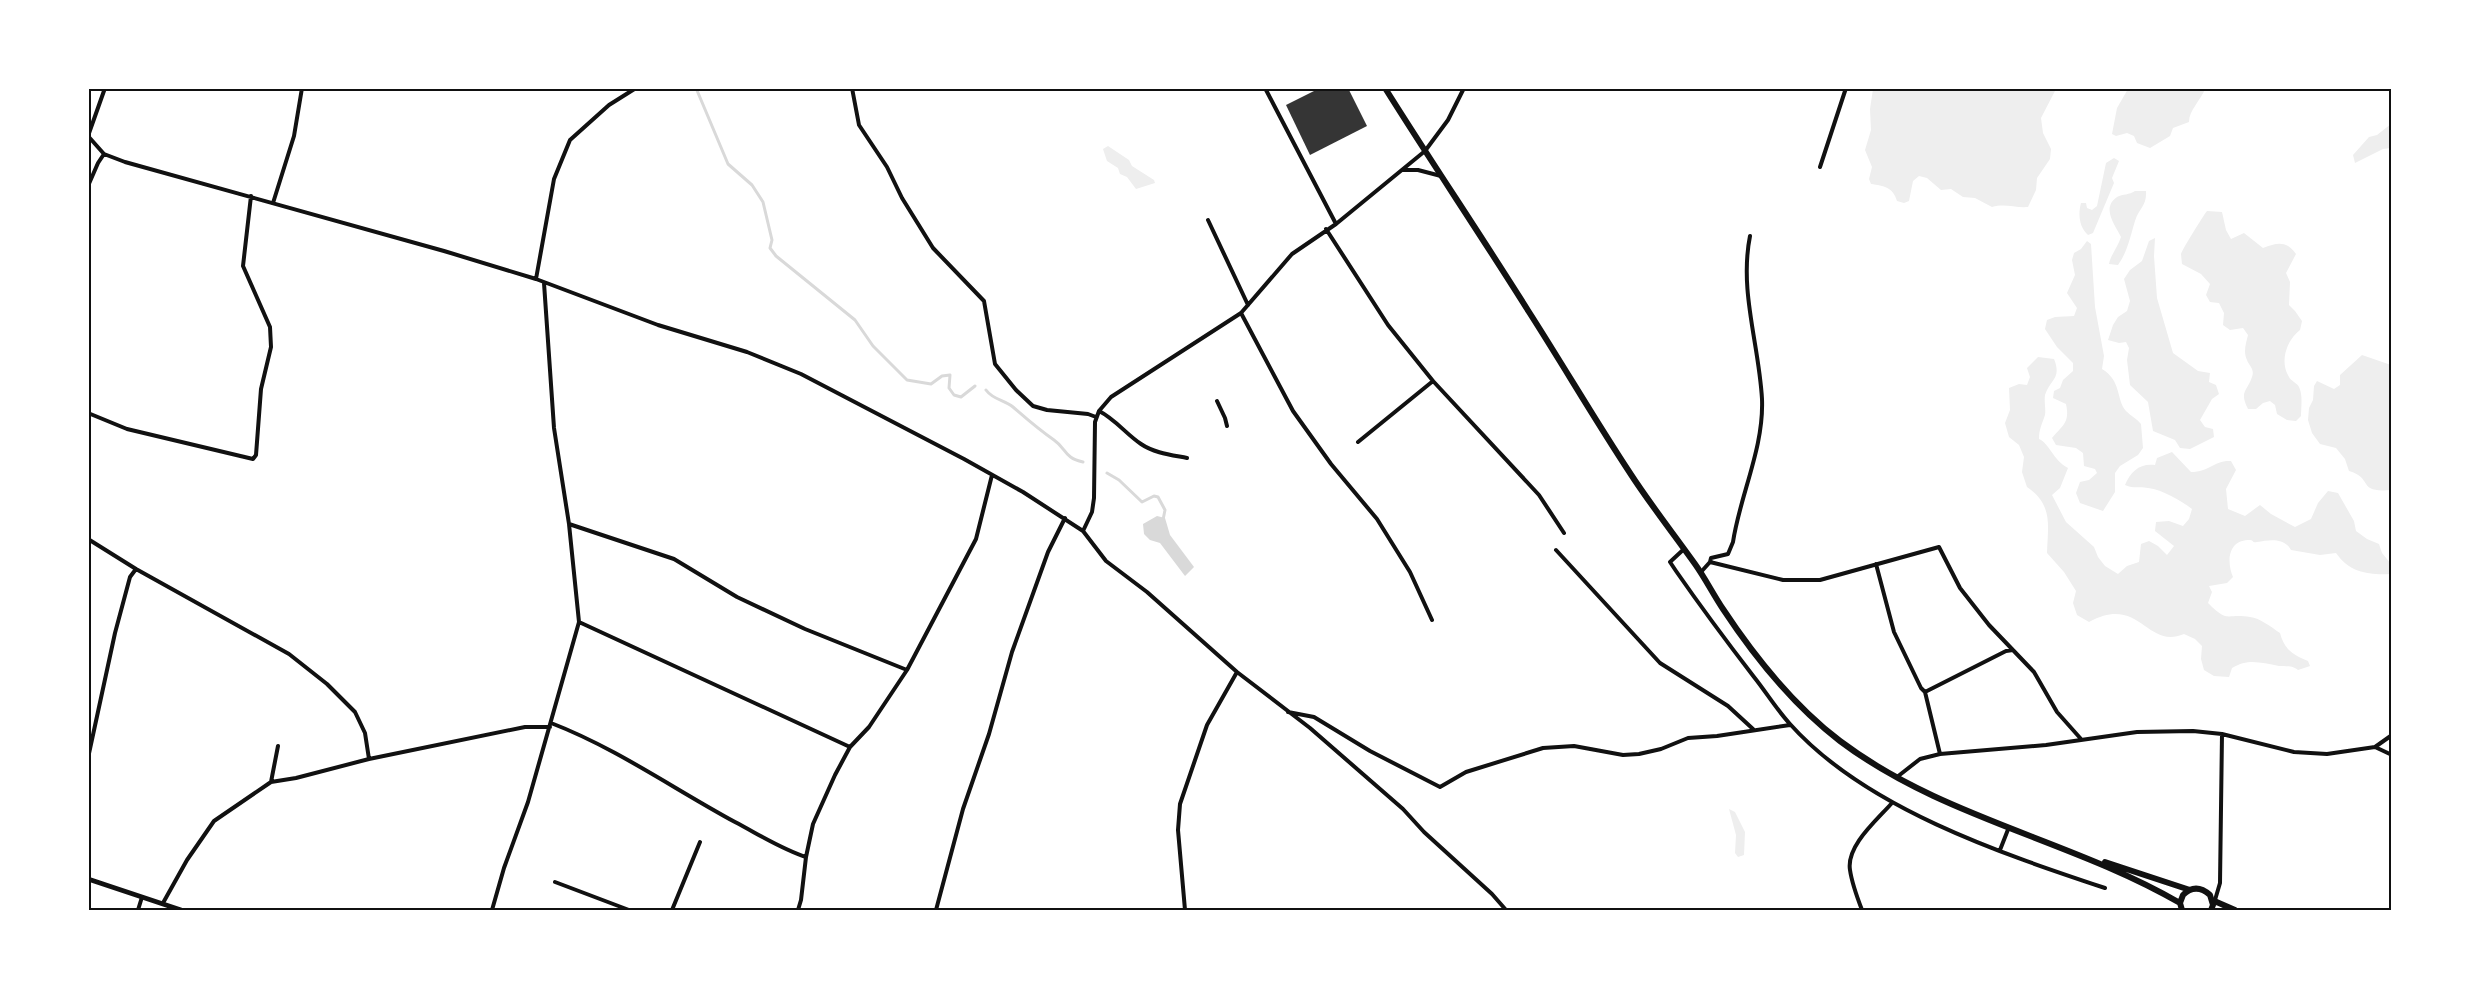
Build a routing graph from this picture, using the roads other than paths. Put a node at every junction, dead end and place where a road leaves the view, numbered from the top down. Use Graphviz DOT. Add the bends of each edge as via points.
graph roads {
  1 [pos="105,88"];
  2 [pos="302,88"];
  3 [pos="636,88"];
  4 [pos="852,88"];
  5 [pos="1265,88"];
  6 [pos="1385,88"];
  7 [pos="1464,88"];
  8 [pos="1846,88"];
  9 [pos="1425,151"];
  10 [pos="104,154"];
  11 [pos="1820,167"];
  12 [pos="1402,170"];
  13 [pos="1442,176"];
  14 [pos="88,186"];
  15 [pos="251,196"];
  16 [pos="273,203"];
  17 [pos="1208,220"];
  18 [pos="1335,224"];
  19 [pos="1326,229"];
  20 [pos="1750,236"];
  21 [pos="536,279"];
  22 [pos="544,283"];
  23 [pos="1248,305"];
  24 [pos="1241,313"];
  25 [pos="1433,381"];
  26 [pos="1217,401"];
  27 [pos="1099,411"];
  28 [pos="88,413"];
  29 [pos="1096,417"];
  30 [pos="1227,426"];
  31 [pos="1358,442"];
  32 [pos="1187,458"];
  33 [pos="992,475"];
  34 [pos="1065,518"];
  35 [pos="569,524"];
  36 [pos="1083,531"];
  37 [pos="1564,533"];
  38 [pos="88,539"];
  39 [pos="1684,549"];
  40 [pos="1556,550"];
  41 [pos="1710,562"];
  42 [pos="1876,564"];
  43 [pos="136,569"];
  44 [pos="1701,572"];
  45 [pos="1432,620"];
  46 [pos="579,622"];
  47 [pos="2014,650"];
  48 [pos="907,670"];
  49 [pos="1237,672"];
  50 [pos="1925,692"];
  51 [pos="1288,711"];
  52 [pos="550,725"];
  53 [pos="1790,725"];
  54 [pos="1753,729"];
  55 [pos="2222,734"];
  56 [pos="2391,735"];
  57 [pos="2081,739"];
  58 [pos="278,746"];
  59 [pos="850,747"];
  60 [pos="2375,747"];
  61 [pos="1940,754"];
  62 [pos="2391,755"];
  63 [pos="88,758"];
  64 [pos="369,759"];
  65 [pos="1897,778"];
  66 [pos="271,782"];
  67 [pos="1892,804"];
  68 [pos="2009,827"];
  69 [pos="700,842"];
  70 [pos="2000,850"];
  71 [pos="806,857"];
  72 [pos="2096,860"];
  73 [pos="88,879"];
  74 [pos="555,882"];
  75 [pos="2104,888"];
  76 [pos="2190,890"];
  77 [pos="142,896"];
  78 [pos="2213,900"];
  79 [pos="163,903"];
  80 [pos="2181,907"];
  81 [pos="138,910"];
  82 [pos="181,910"];
  83 [pos="492,910"];
  84 [pos="629,910"];
  85 [pos="672,910"];
  86 [pos="798,910"];
  87 [pos="936,910"];
  88 [pos="1185,910"];
  89 [pos="1506,910"];
  90 [pos="1862,910"];
  91 [pos="2211,910"];
  92 [pos="2235,910"];
  1 -- 10 [label="street" via="88,136"];
  2 -- 16 [label="street" via="294,136"];
  3 -- 21 [label="street" via="609,105 570,140 554,179"];
  4 -- 29 [label="street" via="859,125 902,198 933,248 984,301 995,364 1033,406"];
  5 -- 18 [label="street"];
  6 -- 9 [label="main road"];
  7 -- 9 [label="street" via="1448,120"];
  8 -- 11 [label="street"];
  9 -- 12 [label="street"];
  9 -- 13 [label="main road"];
  10 -- 14 [label="street"];
  10 -- 15 [label="street"];
  12 -- 13 [label="street"];
  12 -- 18 [label="street"];
  13 -- 39 [label="main road" via="1630,473"];
  15 -- 16 [label="street"];
  15 -- 28 [label="street" via="243,266 270,327 271,348 261,389 253,459 127,429"];
  16 -- 21 [label="street"];
  17 -- 23 [label="street"];
  18 -- 19 [label="street"];
  19 -- 23 [label="street" via="1292,254"];
  19 -- 25 [label="street" via="1388,325"];
  20 -- 41 [label="street" via="1746,278 1762,400 1733,542 1728,554 1711,558"];
  21 -- 22 [label="street"];
  22 -- 33 [label="street" via="801,374"];
  22 -- 35 [label="street" via="554,428"];
  23 -- 24 [label="street"];
  24 -- 27 [label="street" via="1111,397"];
  24 -- 45 [label="street" via="1293,411 1377,519 1410,572"];
  25 -- 31 [label="street"];
  25 -- 37 [label="street" via="1539,495"];
  26 -- 30 [label="street"];
  27 -- 29 [label="street"];
  27 -- 32 [label="street" via="1139,443"];
  29 -- 36 [label="street" via="1094,498"];
  33 -- 34 [label="street"];
  33 -- 48 [label="street" via="976,539"];
  34 -- 36 [label="street"];
  34 -- 87 [label="street" via="1048,552 1009,663"];
  35 -- 46 [label="street"];
  35 -- 48 [label="street" via="674,559 737,597"];
  36 -- 49 [label="street" via="1106,561"];
  38 -- 43 [label="street"];
  39 -- 44 [label="main road"];
  39 -- 53 [label="street" via="1670,562"];
  40 -- 54 [label="street" via="1660,663 1728,706"];
  41 -- 42 [label="street" via="1783,580 1820,580"];
  41 -- 44 [label="street"];
  42 -- 47 [label="street" via="1939,547 1960,588"];
  42 -- 50 [label="street" via="1894,632"];
  43 -- 63 [label="street" via="130,577 115,633"];
  43 -- 64 [label="street" via="289,654 327,684 355,712 365,733"];
  44 -- 65 [label="main road" via="1745,642 1788,695 1841,742"];
  46 -- 52 [label="street"];
  46 -- 59 [label="street"];
  47 -- 50 [label="street"];
  47 -- 57 [label="street"];
  48 -- 59 [label="street" via="869,727"];
  49 -- 51 [label="street"];
  49 -- 88 [label="street" via="1207,725 1180,804 1178,830"];
  50 -- 61 [label="street"];
  51 -- 54 [label="street" via="1314,717 1440,788 1466,772 1543,748 1574,746 1639,754 1688,738"];
  51 -- 89 [label="street" via="1403,809"];
  52 -- 64 [label="street"];
  52 -- 71 [label="street" via="599,745"];
  52 -- 83 [label="street"];
  53 -- 54 [label="street"];
  53 -- 67 [label="street" via="1833,763"];
  55 -- 57 [label="street" via="2137,732"];
  55 -- 60 [label="street" via="2294,752 2327,754"];
  55 -- 78 [label="street" via="2220,883"];
  56 -- 60 [label="street"];
  57 -- 61 [label="street"];
  58 -- 66 [label="street"];
  59 -- 71 [label="street" via="813,824"];
  60 -- 62 [label="street"];
  61 -- 65 [label="street" via="1920,759"];
  64 -- 66 [label="street"];
  65 -- 68 [label="main road"];
  66 -- 79 [label="street" via="214,821"];
  67 -- 70 [label="street"];
  67 -- 90 [label="street" via="1851,857 1849,868"];
  68 -- 70 [label="street"];
  68 -- 72 [label="main road"];
  69 -- 85 [label="street"];
  70 -- 75 [label="street"];
  71 -- 86 [label="street"];
  72 -- 76 [label="main road"];
  72 -- 80 [label="main road" via="2153,887"];
  73 -- 77 [label="main road"];
  74 -- 84 [label="street"];
  76 -- 78 [label="main road" via="2201,889"];
  76 -- 80 [label="main road" via="2183,895"];
  77 -- 79 [label="main road"];
  77 -- 81 [label="street"];
  78 -- 91 [label="main road"];
  78 -- 92 [label="main road"];
  79 -- 82 [label="main road"];
}
